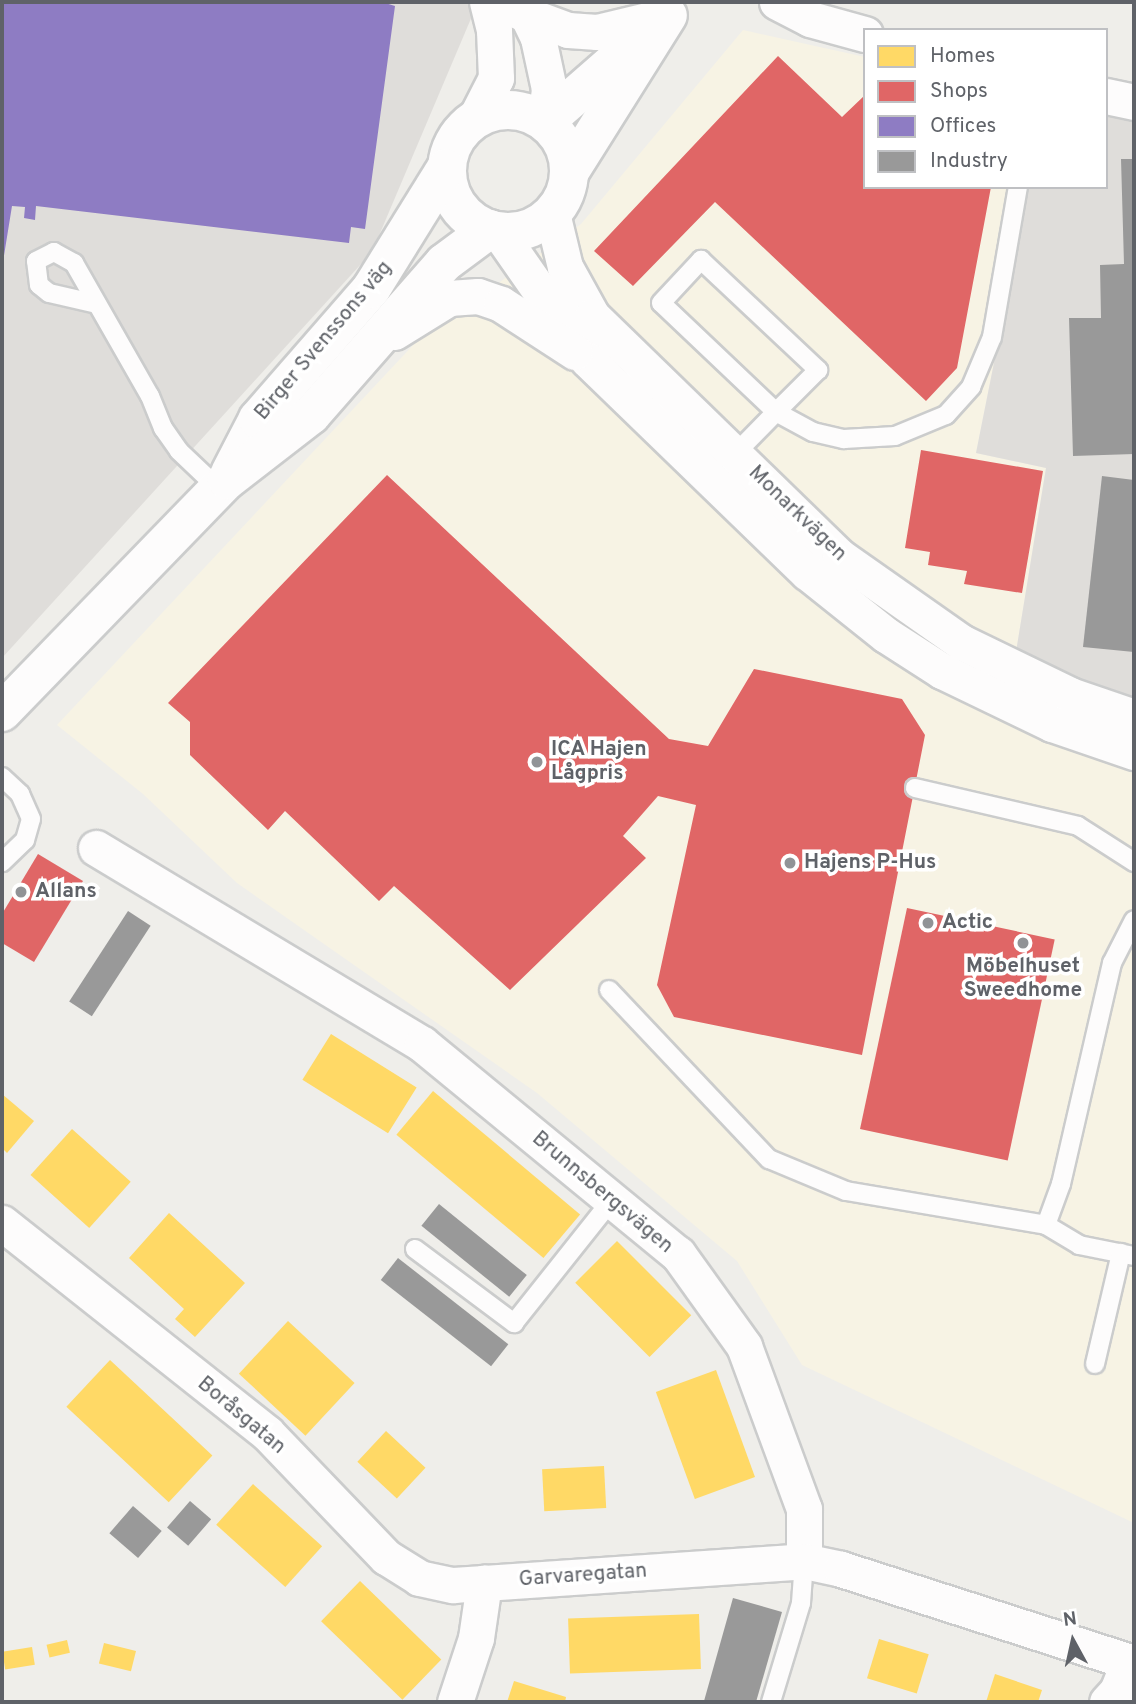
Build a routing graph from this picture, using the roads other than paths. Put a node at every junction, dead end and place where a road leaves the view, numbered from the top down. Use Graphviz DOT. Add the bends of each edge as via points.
graph roads {
  1 [pos="487,2"];
  2 [pos="777,2"];
  3 [pos="513,8"];
  4 [pos="674,8"];
  5 [pos="863,33"];
  6 [pos="1108,96"];
  7 [pos="1134,102"];
  8 [pos="475,119"];
  9 [pos="545,122"];
  10 [pos="446,168"];
  11 [pos="569,173"];
  12 [pos="1017,189"];
  13 [pos="552,213"];
  14 [pos="494,230"];
  15 [pos="97,304"];
  16 [pos="371,348"];
  17 [pos="588,360"];
  18 [pos="776,412"];
  19 [pos="723,467"];
  20 [pos="223,485"];
  21 [pos="2,712"];
  22 [pos="1134,717"];
  23 [pos="1134,752"];
  24 [pos="2,777"];
  25 [pos="915,788"];
  26 [pos="96,848"];
  27 [pos="2,862"];
  28 [pos="1134,862"];
  29 [pos="1134,920"];
  30 [pos="609,989"];
  31 [pos="612,1200"];
  32 [pos="2,1223"];
  33 [pos="1046,1225"];
  34 [pos="415,1249"];
  35 [pos="1128,1255"];
  36 [pos="1095,1364"];
  37 [pos="804,1561"];
  38 [pos="484,1583"];
  39 [pos="1132,1659"];
  40 [pos="455,1702"];
  41 [pos="771,1702"];
  42 [pos="1107,1702"];
  1 -- 8 [label="street" via="494,30 496,78"];
  2 -- 5 [label="street" via="810,19"];
  3 -- 4 [label="street" via="568,30 597,32"];
  3 -- 9 [label="street" via="545,61"];
  4 -- 9 [label="street"];
  4 -- 11 [label="street"];
  6 -- 7 [label="street"];
  8 -- 9 [label="street" via="518,110"];
  8 -- 10 [label="street, Birger Svenssons väg" via="455,140"];
  9 -- 11 [label="street" via="563,144"];
  10 -- 14 [label="street" via="458,206"];
  10 -- 20 [label="street, Birger Svenssons väg" via="371,289 258,419"];
  11 -- 13 [label="street" via="567,188"];
  12 -- 18 [label="lane" via="992,337 971,387 946,415 895,436 844,439 813,432"];
  13 -- 14 [label="street, Birger Svenssons väg" via="528,229"];
  13 -- 19 [label="street, Monarkvägen" via="565,267 592,316"];
  14 -- 16 [label="street, Birger Svenssons väg" via="444,263"];
  14 -- 17 [label="street, Monarkvägen"];
  15 -- 20 [label="lane" via="179,451"];
  16 -- 17 [label="street, Monarkvägen" via="449,298 478,296 501,304"];
  16 -- 20 [label="street, Birger Svenssons väg" via="311,415"];
  17 -- 19 [label="street, Monarkvägen"];
  18 -- 18 [label="lane" via="661,303 701,260 818,370"];
  18 -- 19 [label="lane"];
  19 -- 22 [label="street, Monarkvägen" via="912,611 1014,669"];
  19 -- 23 [label="street, Monarkvägen" via="807,572 897,642 991,697"];
  20 -- 21 [label="street, Birger Svenssons väg"];
  24 -- 27 [label="lane" via="20,793 31,819 25,840"];
  25 -- 28 [label="lane" via="1078,826"];
  26 -- 31 [label="street, Brunnsbergsvägen" via="422,1044"];
  29 -- 33 [label="lane" via="1112,963 1064,1172"];
  30 -- 33 [label="lane" via="769,1159 846,1191"];
  31 -- 34 [label="lane" via="514,1323"];
  31 -- 37 [label="street, Brunnsbergsvägen" via="678,1254 744,1346 804,1509"];
  32 -- 38 [label="street, Boråsgatan" via="267,1433 386,1558 419,1578 453,1585"];
  33 -- 35 [label="lane" via="1079,1245"];
  35 -- 36 [label="lane"];
  37 -- 38 [label="street, Garvaregatan"];
  37 -- 39 [label="street"];
  37 -- 41 [label="lane" via="801,1603"];
  38 -- 40 [label="street" via="476,1638"];
  39 -- 42 [label="street"];
}
